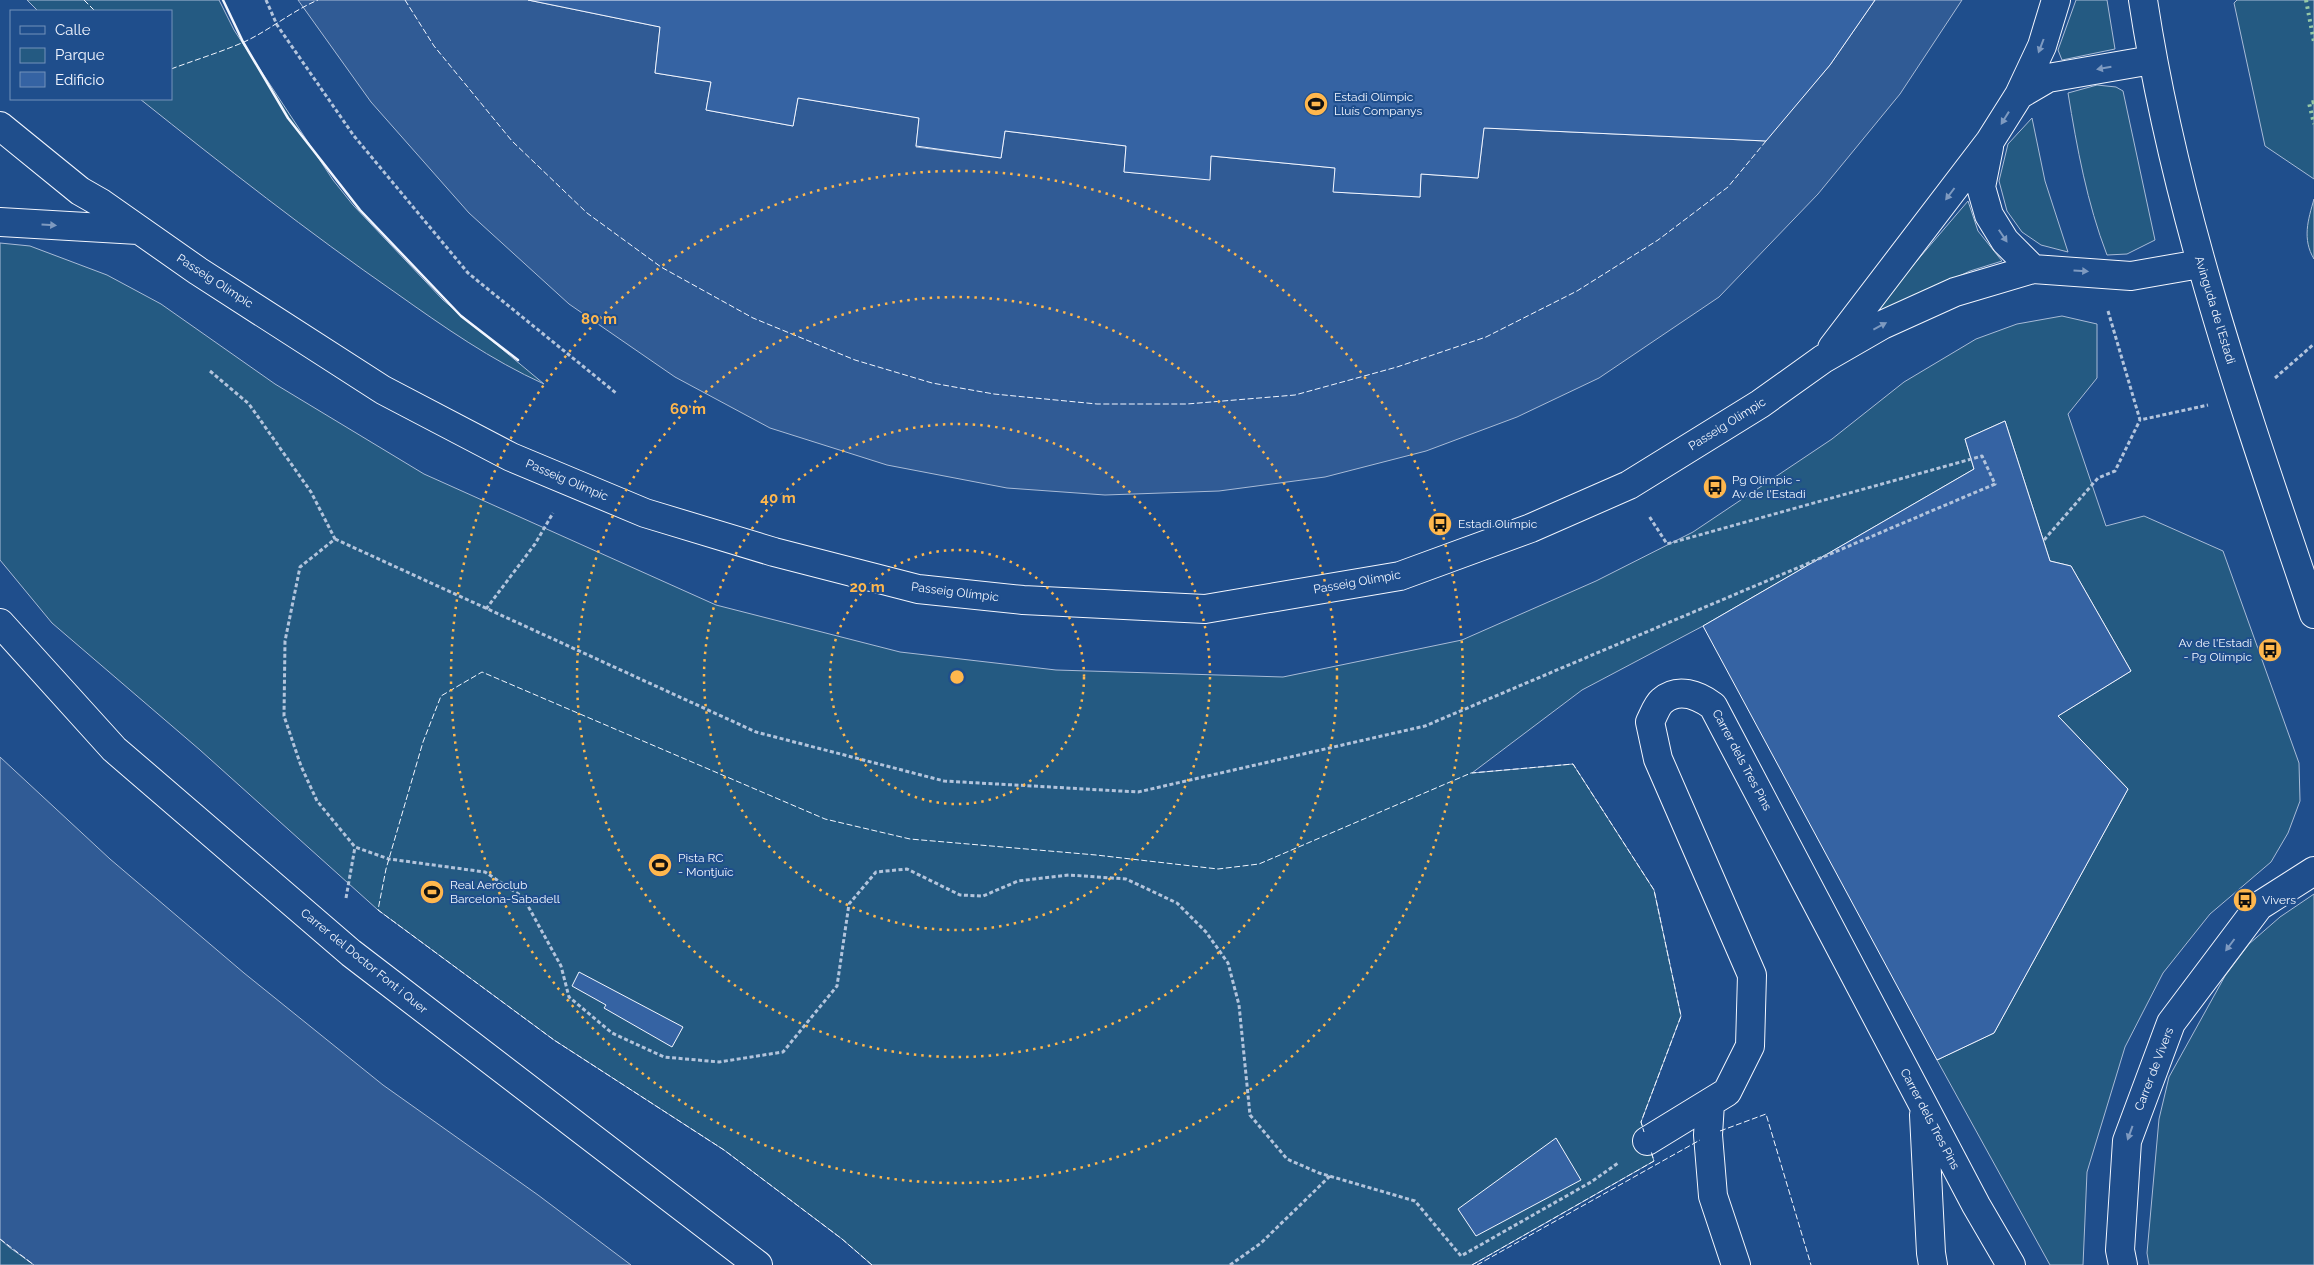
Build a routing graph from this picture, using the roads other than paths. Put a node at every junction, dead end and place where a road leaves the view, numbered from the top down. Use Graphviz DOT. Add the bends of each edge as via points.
graph roads {
  1 [pos="2056,0"];
  2 [pos="2143,0"];
  3 [pos="2152,60"];
  4 [pos="2019,95"];
  5 [pos="0,126"];
  6 [pos="1990,141"];
  7 [pos="0,222"];
  8 [pos="138,230"];
  9 [pos="2200,264"];
  10 [pos="2033,269"];
  11 [pos="1823,360"];
  12 [pos="2314,614"];
  13 [pos="0,623"];
  14 [pos="2314,872"];
  15 [pos="1710,1103"];
  16 [pos="1923,1106"];
  17 [pos="1647,1141"];
  18 [pos="758,1265"];
  19 [pos="1736,1265"];
  20 [pos="1933,1265"];
  21 [pos="2011,1265"];
  22 [pos="2122,1265"];
  1 -- 4 [label="street, one-way" via="2042,46"];
  2 -- 3 [label="street, Avinguda de l'Estadi"];
  3 -- 4 [label="street, one-way" via="2048,78"];
  3 -- 9 [label="street, Avinguda de l'Estadi"];
  4 -- 6 [label="street, one-way"];
  5 -- 8 [label="street, Passeig Olímpic" via="80,191"];
  6 -- 10 [label="street, one-way" via="1981,187 1990,215 2005,241"];
  6 -- 11 [label="street, one-way"];
  7 -- 8 [label="street, one-way"];
  8 -- 11 [label="street, Passeig Olímpic" via="384,390 511,457 570,482 645,513 774,552 918,589 1023,600 1205,608 1400,576 1531,528 1629,486 1760,404"];
  10 -- 9 [label="street, one-way" via="2131,276"];
  9 -- 12 [label="street, Avinguda de l'Estadi" via="2240,395"];
  11 -- 10 [label="street, one-way" via="1882,325 1954,292"];
  13 -- 18 [label="street, Carrer del Doctor Font i Quer" via="114,749 350,953"];
  14 -- 22 [label="street, Carrer de Vivers, one-way" via="2259,906 2171,1023 2127,1141 2120,1250"];
  15 -- 16 [label="street, Carrer dels Tres Pins" via="1727,1092 1750,1046 1752,975 1658,759 1650,722 1661,701 1681,693 1700,697 1713,706"];
  15 -- 17 [label="street, Carrer dels Tres Pins"];
  15 -- 19 [label="street" via="1708,1135 1712,1196"];
  16 -- 20 [label="street"];
  16 -- 21 [label="street, Carrer dels Tres Pins"];
}
